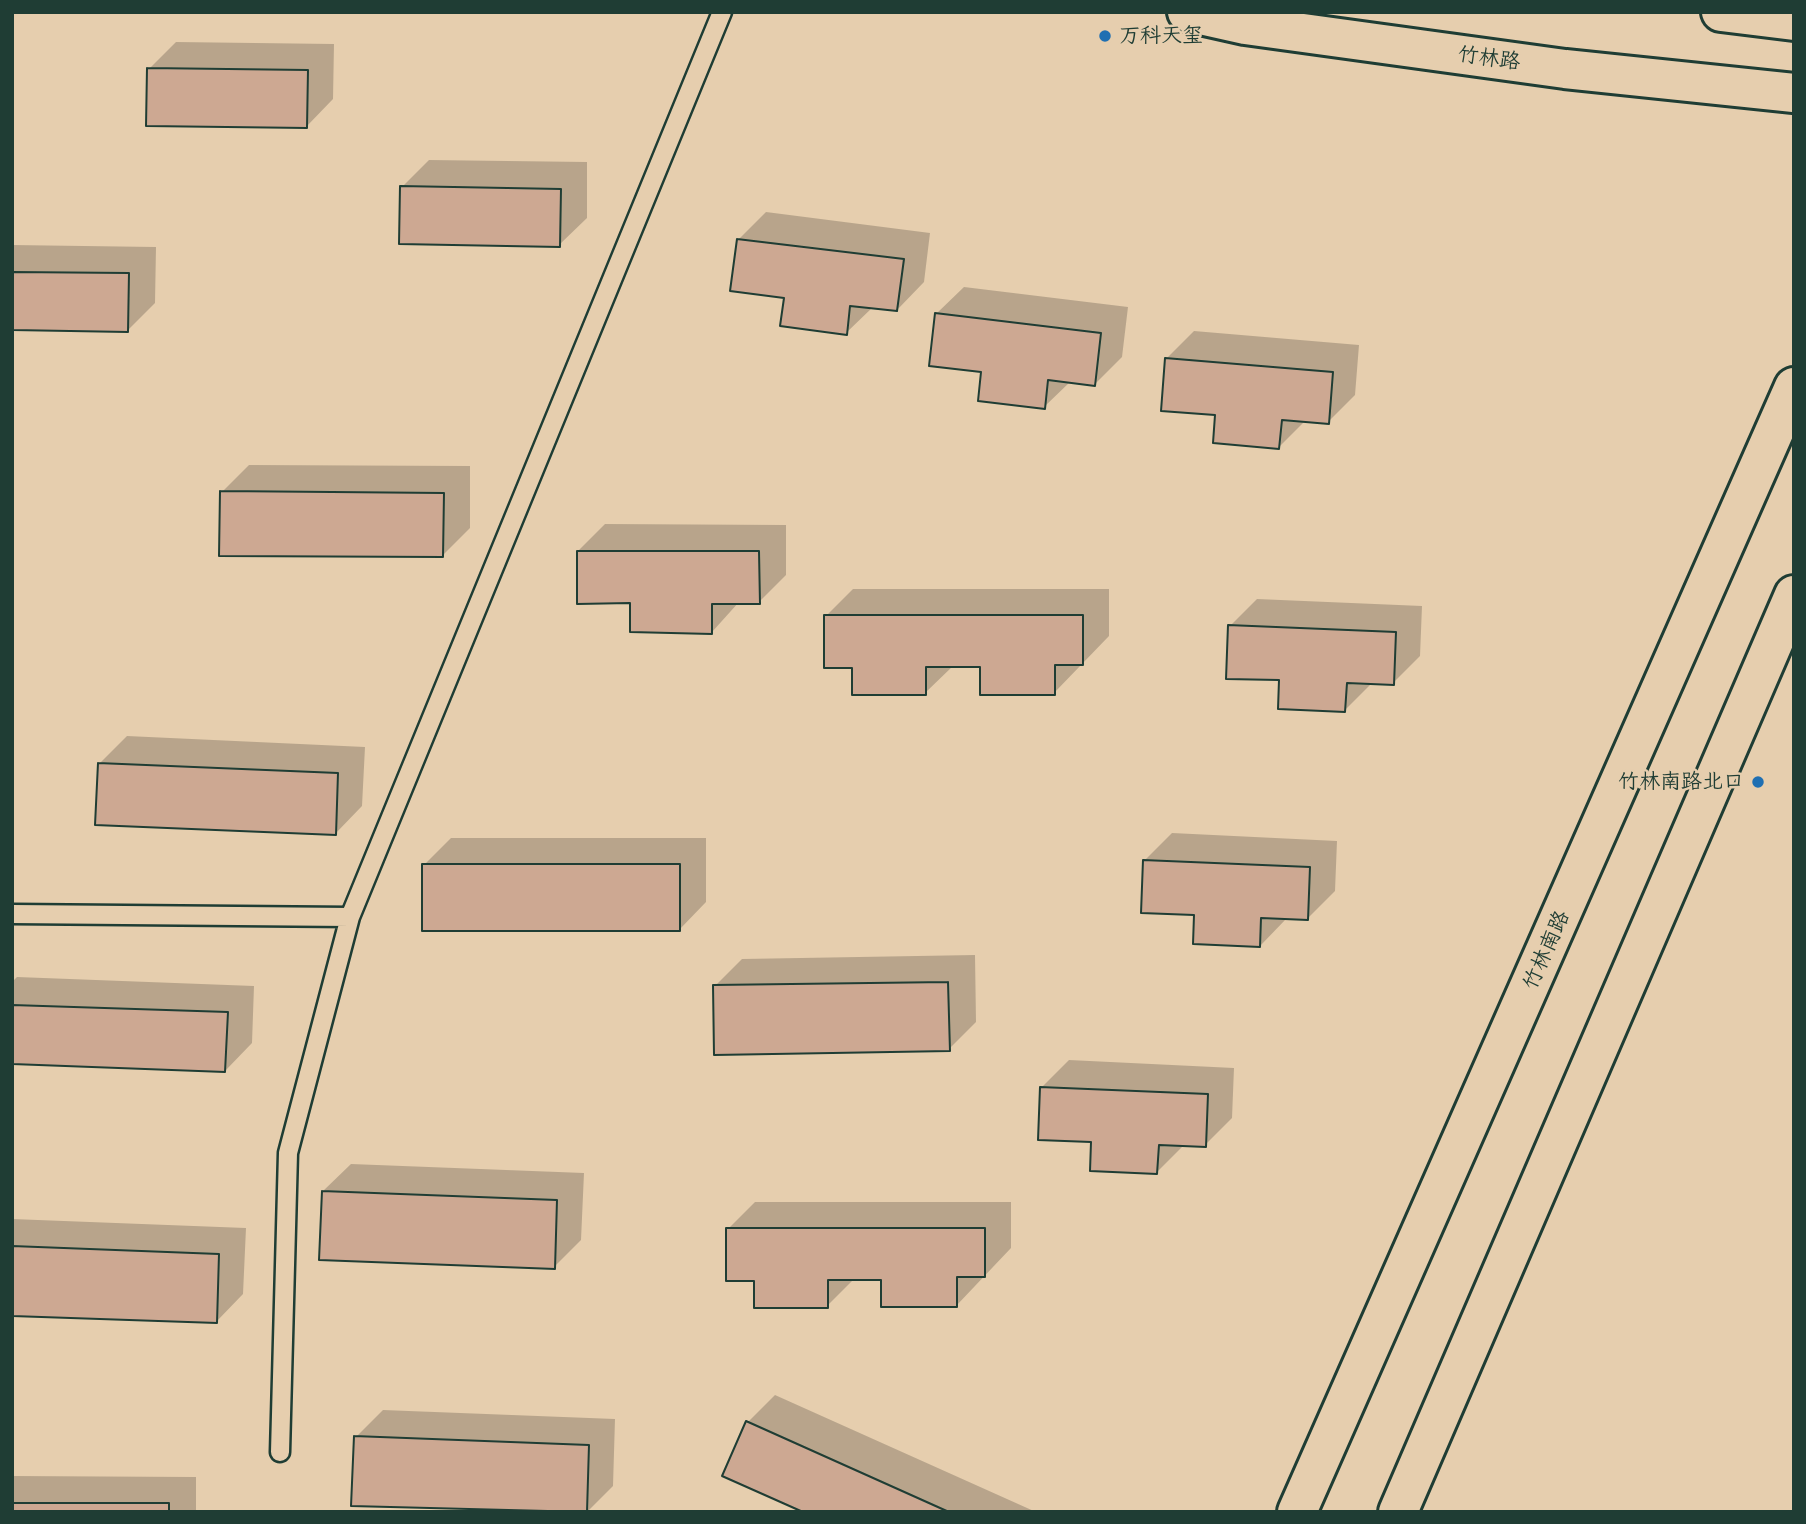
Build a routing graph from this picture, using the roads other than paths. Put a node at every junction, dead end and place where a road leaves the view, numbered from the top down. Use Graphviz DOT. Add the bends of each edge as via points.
graph roads {
  1 [pos="722,12"];
  2 [pos="1187,12"];
  3 [pos="1721,12"];
  4 [pos="1794,21"];
  5 [pos="1794,93"];
  6 [pos="1794,387"];
  7 [pos="1794,595"];
  8 [pos="12,914"];
  9 [pos="350,917"];
  10 [pos="280,1452"];
  11 [pos="1297,1512"];
  12 [pos="1398,1512"];
  1 -- 9 [label="lane"];
  2 -- 5 [label="street, 竹林路" via="1245,25 1551,67"];
  3 -- 4 [label="street"];
  6 -- 11 [label="street, 竹林南路"];
  7 -- 12 [label="street"];
  8 -- 9 [label="lane"];
  9 -- 10 [label="lane" via="288,1153"];
}
